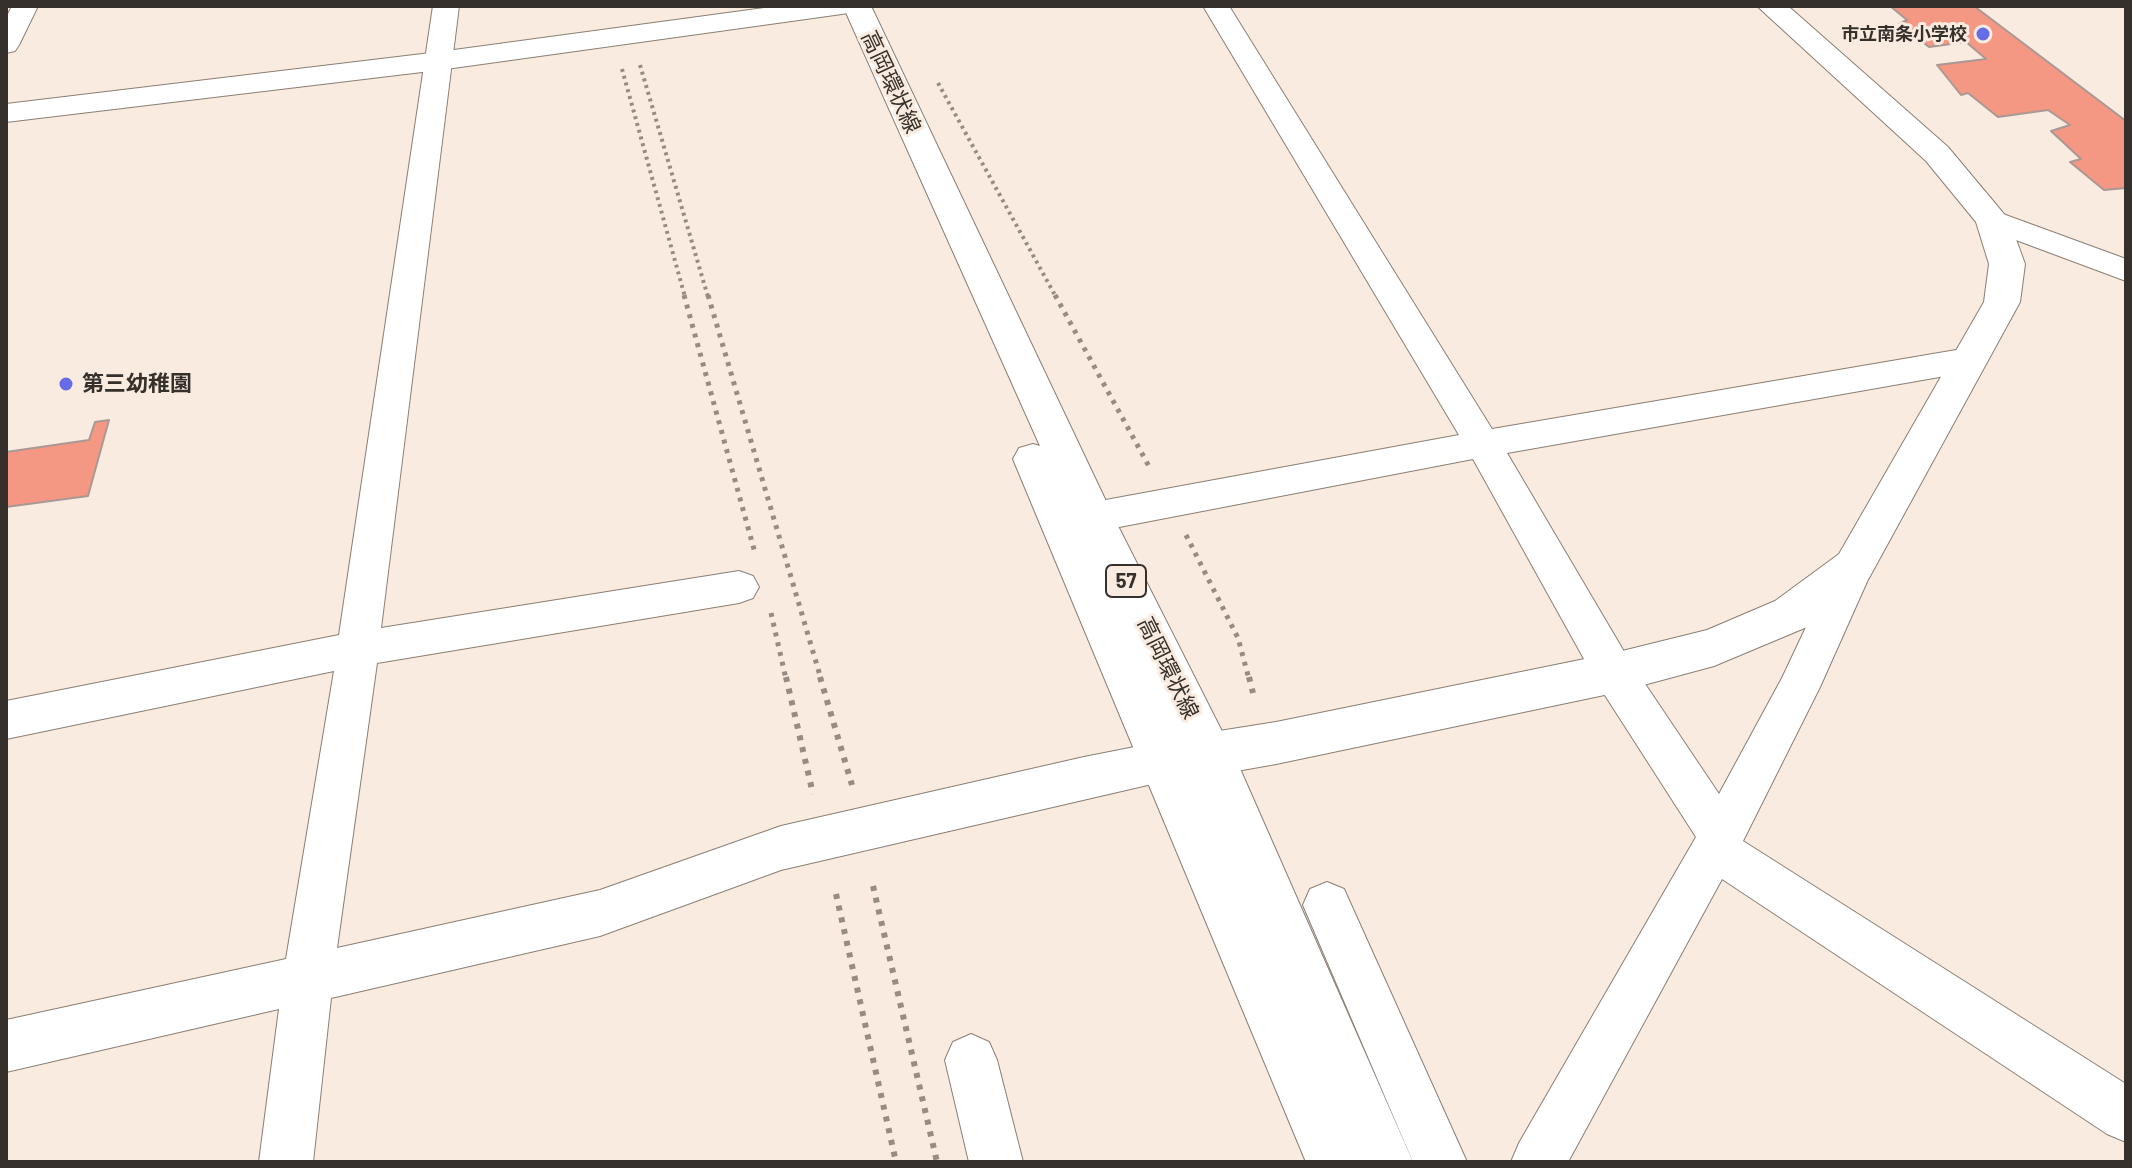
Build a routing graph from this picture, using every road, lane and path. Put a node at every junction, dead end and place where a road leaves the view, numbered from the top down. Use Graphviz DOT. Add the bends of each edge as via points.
graph roads {
  1 [pos="25,6"];
  2 [pos="446,6"];
  3 [pos="840,6"];
  4 [pos="1216,6"];
  5 [pos="1771,6"];
  6 [pos="6,45"];
  7 [pos="636,52"];
  8 [pos="618,54"];
  9 [pos="439,61"];
  10 [pos="934,77"];
  11 [pos="6,113"];
  12 [pos="1992,220"];
  13 [pos="2126,271"];
  14 [pos="1968,360"];
  15 [pos="1483,444"];
  16 [pos="1169,503"];
  17 [pos="1078,521"];
  18 [pos="1854,566"];
  19 [pos="754,582"];
  20 [pos="358,649"];
  21 [pos="1614,673"];
  22 [pos="1253,693"];
  23 [pos="6,720"];
  24 [pos="1188,758"];
  25 [pos="852,785"];
  26 [pos="813,795"];
  27 [pos="1718,842"];
  28 [pos="873,886"];
  29 [pos="836,894"];
  30 [pos="1327,905"];
  31 [pos="308,977"];
  32 [pos="6,1046"];
  33 [pos="971,1060"];
  34 [pos="2126,1115"];
  35 [pos="286,1162"];
  36 [pos="896,1162"];
  37 [pos="937,1162"];
  38 [pos="996,1162"];
  39 [pos="1336,1162"];
  40 [pos="1383,1162"];
  41 [pos="1440,1162"];
  42 [pos="1538,1162"];
  1 -- 6 [label="street"];
  2 -- 9 [label="street"];
  3 -- 9 [label="street"];
  3 -- 17 [label="street, 高岡環状線 / 57"];
  4 -- 15 [label="street"];
  5 -- 12 [label="street" via="1937,154"];
  7 -- 25 [label="path"];
  8 -- 19 [label="path"];
  9 -- 11 [label="street"];
  9 -- 20 [label="street"];
  10 -- 16 [label="path"];
  12 -- 13 [label="street"];
  12 -- 14 [label="street" via="2007,264 2002,302"];
  14 -- 15 [label="street"];
  14 -- 18 [label="street"];
  15 -- 16 [label="street"];
  15 -- 21 [label="street"];
  16 -- 17 [label="street"];
  16 -- 22 [label="path" via="1238,638"];
  17 -- 24 [label="street, 高岡環状線 / 57"];
  18 -- 21 [label="street" via="1791,614 1714,647"];
  18 -- 27 [label="street" via="1799,687"];
  19 -- 20 [label="street"];
  19 -- 26 [label="path"];
  20 -- 23 [label="street"];
  20 -- 31 [label="street"];
  21 -- 24 [label="street"];
  21 -- 27 [label="street"];
  24 -- 31 [label="street" via="781,848 600,913"];
  24 -- 39 [label="street, 高岡環状線 / 57"];
  24 -- 40 [label="street, 高岡環状線 / 57"];
  27 -- 34 [label="street"];
  27 -- 42 [label="street"];
  28 -- 37 [label="path"];
  29 -- 36 [label="path"];
  30 -- 41 [label="street"];
  31 -- 32 [label="street"];
  31 -- 35 [label="street"];
  33 -- 38 [label="street"];
}
